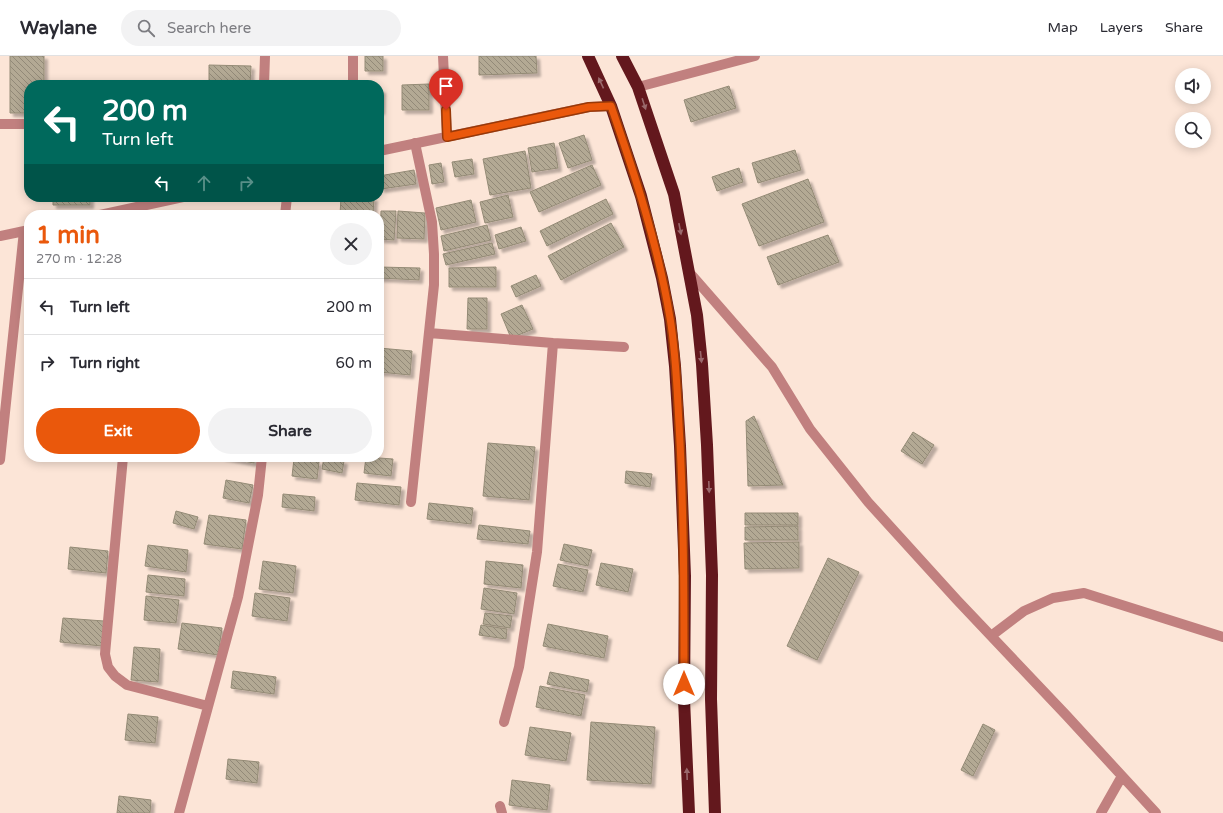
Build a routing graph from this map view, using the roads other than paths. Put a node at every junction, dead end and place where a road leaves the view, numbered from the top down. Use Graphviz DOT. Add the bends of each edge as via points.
graph roads {
  1 [pos="265,56"];
  2 [pos="353,56"];
  3 [pos="443,56"];
  4 [pos="588,56"];
  5 [pos="622,56"];
  6 [pos="755,56"];
  7 [pos="264,80"];
  8 [pos="353,80"];
  9 [pos="638,87"];
  10 [pos="611,106"];
  11 [pos="0,124"];
  12 [pos="24,124"];
  13 [pos="447,137"];
  14 [pos="415,143"];
  15 [pos="384,150"];
  16 [pos="168,202"];
  17 [pos="144,210"];
  18 [pos="24,231"];
  19 [pos="0,236"];
  20 [pos="24,249"];
  21 [pos="689,272"];
  22 [pos="429,333"];
  23 [pos="553,343"];
  24 [pos="624,347"];
  25 [pos="0,460"];
  26 [pos="123,462"];
  27 [pos="261,462"];
  28 [pos="411,502"];
  29 [pos="992,636"];
  30 [pos="1223,637"];
  31 [pos="208,706"];
  32 [pos="504,722"];
  33 [pos="1122,776"];
  34 [pos="179,813"];
  35 [pos="688,813"];
  36 [pos="715,813"];
  37 [pos="1101,813"];
  38 [pos="1156,813"];
  1 -- 7 [label="street"];
  2 -- 8 [label="street"];
  3 -- 13 [label="street"];
  10 -- 4 [label="highway, one-way"];
  5 -- 9 [label="highway"];
  6 -- 9 [label="street"];
  9 -- 21 [label="highway, one-way" via="674,194"];
  10 -- 13 [label="street" via="589,107"];
  35 -- 10 [label="highway, one-way" via="684,699 685,576 680,446 670,319 641,196"];
  11 -- 12 [label="street"];
  13 -- 14 [label="street"];
  14 -- 15 [label="street"];
  14 -- 22 [label="street" via="432,222 434,246 434,285"];
  16 -- 17 [label="street"];
  18 -- 19 [label="street"];
  20 -- 25 [label="street"];
  21 -- 29 [label="street" via="772,367 810,429 868,502"];
  21 -- 36 [label="highway, one-way" via="697,315 707,445 712,575"];
  22 -- 23 [label="street"];
  22 -- 28 [label="street"];
  23 -- 24 [label="street"];
  23 -- 32 [label="street" via="537,552 519,667"];
  26 -- 31 [label="street" via="105,654 108,667 127,686"];
  27 -- 31 [label="street" via="258,495 238,597"];
  29 -- 30 [label="street" via="1024,611 1053,598 1084,593"];
  29 -- 33 [label="street"];
  31 -- 34 [label="street"];
  33 -- 37 [label="street"];
  33 -- 38 [label="street"];
}
